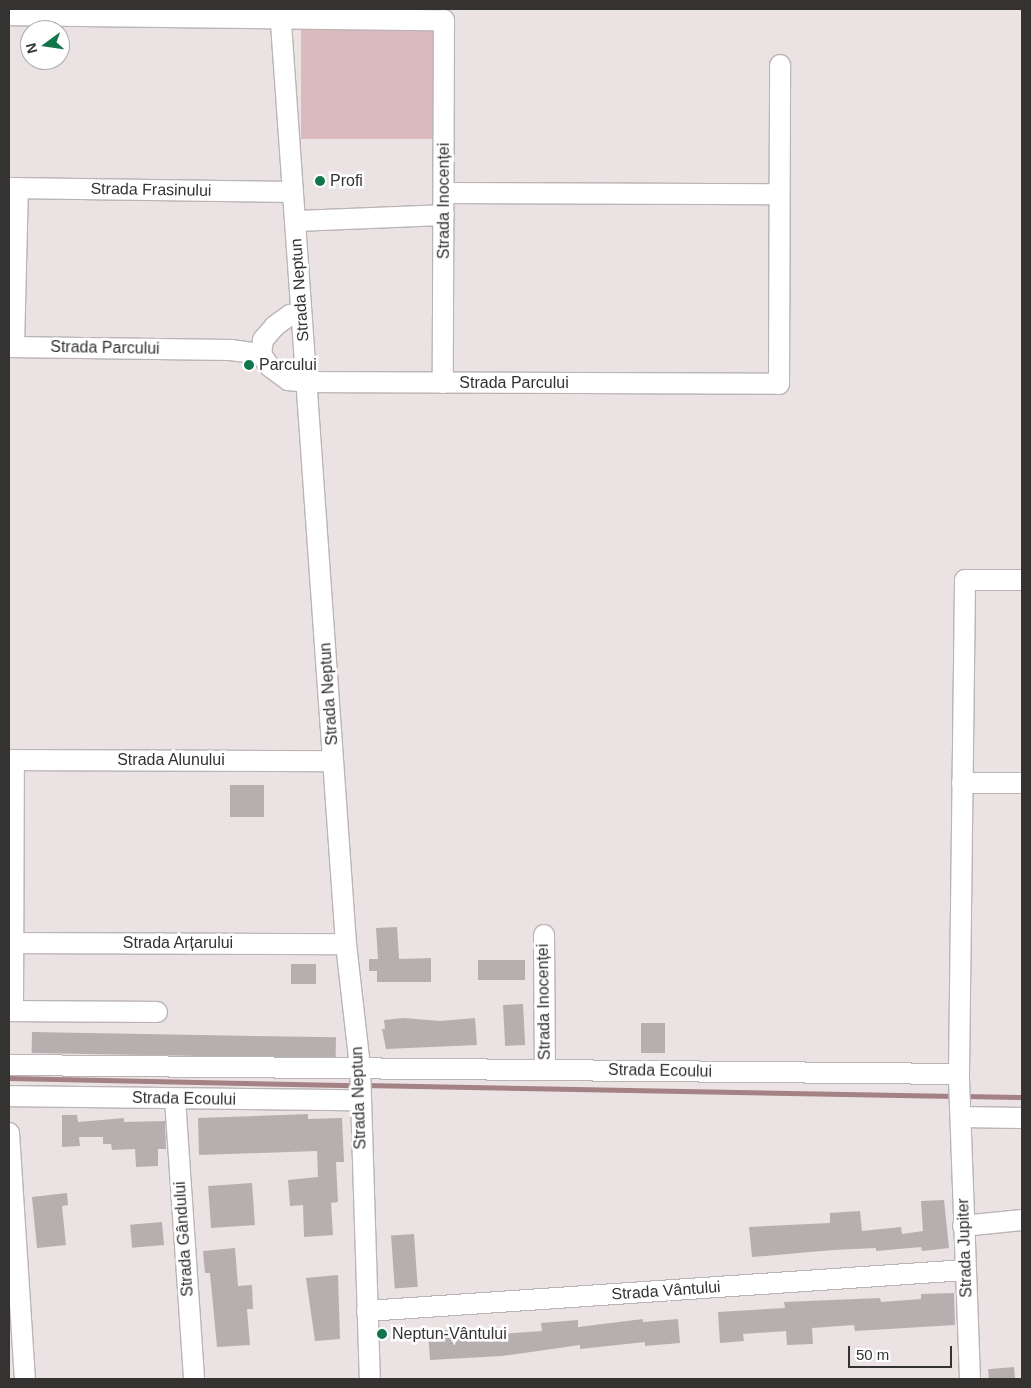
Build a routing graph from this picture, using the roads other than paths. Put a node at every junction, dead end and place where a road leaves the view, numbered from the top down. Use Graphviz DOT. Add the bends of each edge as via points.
graph roads {
  1 [pos="280,14"];
  2 [pos="9,15"];
  3 [pos="780,65"];
  4 [pos="14,188"];
  5 [pos="293,192"];
  6 [pos="444,193"];
  7 [pos="779,194"];
  8 [pos="444,215"];
  9 [pos="295,220"];
  10 [pos="301,313"];
  11 [pos="11,347"];
  12 [pos="261,354"];
  13 [pos="306,382"];
  14 [pos="443,383"];
  15 [pos="1022,580"];
  16 [pos="11,760"];
  17 [pos="334,761"];
  18 [pos="962,783"];
  19 [pos="1022,783"];
  20 [pos="544,935"];
  21 [pos="11,943"];
  22 [pos="346,944"];
  23 [pos="11,1011"];
  24 [pos="157,1012"];
  25 [pos="9,1065"];
  26 [pos="545,1070"];
  27 [pos="959,1074"];
  28 [pos="360,1083"];
  29 [pos="9,1096"];
  30 [pos="175,1099"];
  31 [pos="961,1117"];
  32 [pos="1022,1118"];
  33 [pos="9,1134"];
  34 [pos="1022,1220"];
  35 [pos="963,1226"];
  36 [pos="965,1270"];
  37 [pos="367,1312"];
  38 [pos="25,1379"];
  39 [pos="194,1379"];
  40 [pos="370,1379"];
  41 [pos="970,1379"];
  1 -- 2 [label="street"];
  1 -- 5 [label="street, Strada Neptun"];
  1 -- 6 [label="street, Strada Inocenței" via="444,20"];
  3 -- 7 [label="street"];
  4 -- 5 [label="street, Strada Frasinului"];
  4 -- 11 [label="street"];
  5 -- 9 [label="street, Strada Neptun"];
  6 -- 7 [label="street"];
  6 -- 8 [label="street, Strada Inocenței"];
  7 -- 14 [label="street, Strada Parcului" via="779,384"];
  8 -- 9 [label="street"];
  8 -- 14 [label="street, Strada Inocenței"];
  9 -- 10 [label="street, Strada Neptun"];
  10 -- 12 [label="street" via="290,315 275,326 263,340"];
  10 -- 13 [label="street, Strada Neptun"];
  11 -- 12 [label="street, Strada Parcului" via="231,350"];
  12 -- 13 [label="street, Strada Parcului" via="269,366 288,380"];
  13 -- 14 [label="street, Strada Parcului"];
  13 -- 17 [label="street, Strada Neptun"];
  15 -- 18 [label="street, Strada Jupiter" via="965,580"];
  16 -- 17 [label="street, Strada Alunului"];
  16 -- 21 [label="street"];
  17 -- 22 [label="street, Strada Neptun"];
  18 -- 19 [label="street"];
  18 -- 27 [label="street, Strada Jupiter"];
  20 -- 26 [label="street, Strada Inocenței"];
  21 -- 22 [label="street, Strada Arțarului"];
  21 -- 23 [label="street"];
  22 -- 28 [label="street, Strada Neptun"];
  23 -- 24 [label="street"];
  25 -- 28 [label="street"];
  26 -- 27 [label="street, Strada Ecoului"];
  26 -- 28 [label="street, Strada Ecoului"];
  27 -- 31 [label="street, Strada Jupiter"];
  28 -- 30 [label="street, Strada Ecoului"];
  28 -- 37 [label="street, Strada Neptun"];
  29 -- 30 [label="street, Strada Ecoului"];
  30 -- 39 [label="street, Strada Gândului"];
  31 -- 32 [label="street"];
  31 -- 35 [label="street, Strada Jupiter"];
  33 -- 38 [label="street"];
  34 -- 35 [label="street"];
  35 -- 36 [label="street, Strada Jupiter"];
  36 -- 37 [label="street, Strada Vântului"];
  36 -- 41 [label="street, Strada Jupiter"];
  37 -- 40 [label="street, Strada Neptun"];
}
